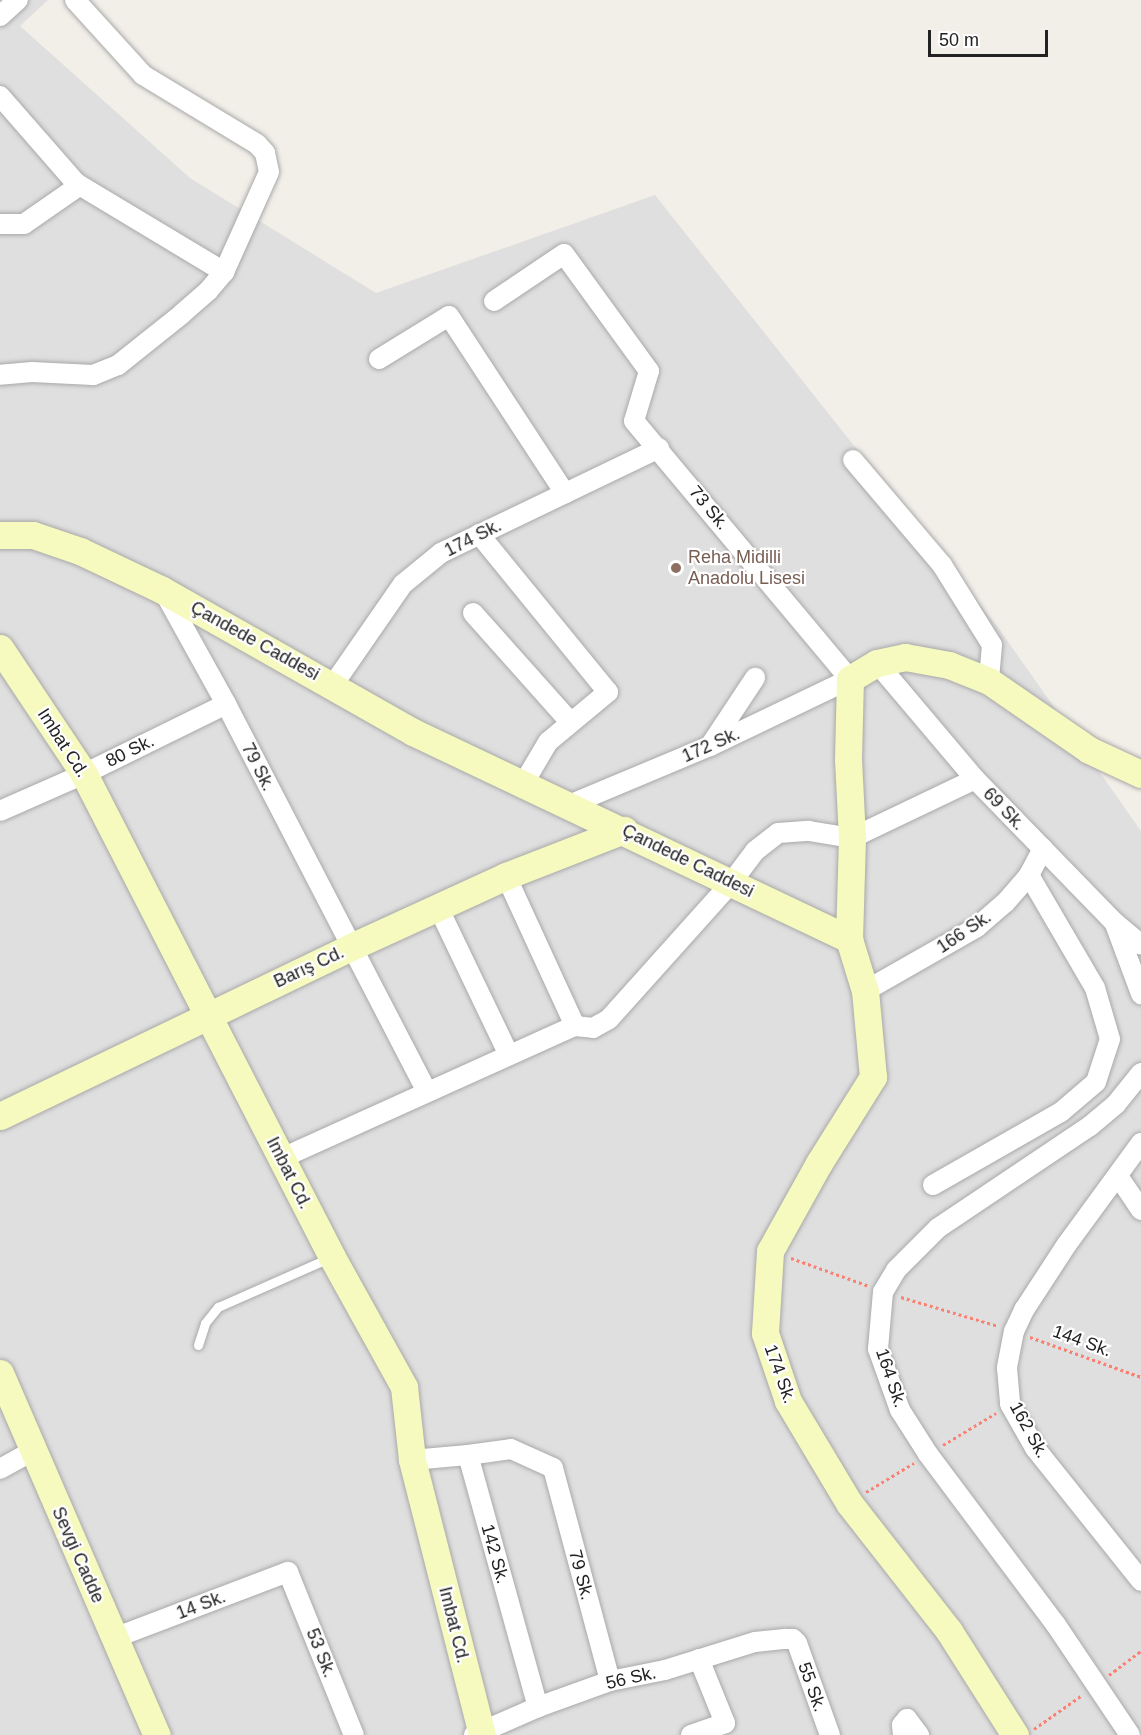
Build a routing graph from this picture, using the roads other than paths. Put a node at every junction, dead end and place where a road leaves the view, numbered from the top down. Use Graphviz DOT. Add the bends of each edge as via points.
graph roads {
  1 [pos="18,0"];
  2 [pos="75,0"];
  3 [pos="0,16"];
  4 [pos="0,96"];
  5 [pos="76,183"];
  6 [pos="0,224"];
  7 [pos="224,272"];
  8 [pos="494,301"];
  9 [pos="379,359"];
  10 [pos="0,375"];
  11 [pos="659,448"];
  12 [pos="853,460"];
  13 [pos="565,493"];
  14 [pos="479,534"];
  15 [pos="0,535"];
  16 [pos="162,590"];
  17 [pos="473,613"];
  18 [pos="0,648"];
  19 [pos="877,663"];
  20 [pos="755,678"];
  21 [pos="850,678"];
  22 [pos="989,681"];
  23 [pos="333,685"];
  24 [pos="226,704"];
  25 [pos="570,722"];
  26 [pos="710,746"];
  27 [pos="84,774"];
  28 [pos="1141,774"];
  29 [pos="975,779"];
  30 [pos="522,786"];
  31 [pos="569,805"];
  32 [pos="0,810"];
  33 [pos="624,830"];
  34 [pos="852,838"];
  35 [pos="1043,849"];
  36 [pos="1029,874"];
  37 [pos="506,876"];
  38 [pos="731,882"];
  39 [pos="438,907"];
  40 [pos="1114,922"];
  41 [pos="849,939"];
  42 [pos="1141,945"];
  43 [pos="351,947"];
  44 [pos="865,991"];
  45 [pos="1141,994"];
  46 [pos="209,1014"];
  47 [pos="575,1026"];
  48 [pos="509,1056"];
  49 [pos="1141,1073"];
  50 [pos="427,1092"];
  51 [pos="0,1116"];
  52 [pos="1141,1143"];
  53 [pos="282,1158"];
  54 [pos="1118,1176"];
  55 [pos="933,1185"];
  56 [pos="1141,1210"];
  57 [pos="332,1257"];
  58 [pos="198,1345"];
  59 [pos="0,1373"];
  60 [pos="32,1451"];
  61 [pos="468,1455"];
  62 [pos="412,1460"];
  63 [pos="0,1469"];
  64 [pos="288,1572"];
  65 [pos="1141,1581"];
  66 [pos="114,1638"];
  67 [pos="793,1640"];
  68 [pos="699,1659"];
  69 [pos="610,1681"];
  70 [pos="538,1707"];
  71 [pos="479,1734"];
  72 [pos="157,1735"];
  73 [pos="354,1735"];
  74 [pos="691,1735"];
  75 [pos="830,1735"];
  76 [pos="903,1735"];
  77 [pos="920,1735"];
  78 [pos="1015,1735"];
  79 [pos="1130,1735"];
  1 -- 3 [label="street"];
  2 -- 7 [label="street" via="143,75 248,138 265,153 269,172"];
  4 -- 5 [label="street"];
  5 -- 6 [label="street" via="73,190 24,224"];
  5 -- 7 [label="street"];
  7 -- 10 [label="street" via="182,314 118,365 93,375"];
  8 -- 11 [label="street, 73 Sk." via="564,254 649,371 634,421"];
  9 -- 13 [label="street" via="449,316"];
  11 -- 13 [label="street, 174 Sk."];
  11 -- 21 [label="street, 73 Sk."];
  12 -- 22 [label="street" via="942,565 986,635 992,645"];
  13 -- 14 [label="street, 174 Sk."];
  14 -- 23 [label="street, 174 Sk." via="441,553 404,584"];
  14 -- 25 [label="street" via="608,692"];
  15 -- 16 [label="street, Çandede Caddesi" via="33,535 80,551"];
  16 -- 23 [label="street, Çandede Caddesi"];
  16 -- 24 [label="street, 79 Sk."];
  17 -- 25 [label="street"];
  18 -- 27 [label="street, Imbat Cd."];
  19 -- 21 [label="street"];
  19 -- 22 [label="street" via="905,657 949,665"];
  19 -- 29 [label="street, 69 Sk."];
  20 -- 26 [label="street"];
  21 -- 26 [label="street, 172 Sk."];
  21 -- 34 [label="street" via="848,759"];
  22 -- 28 [label="street" via="1089,750"];
  23 -- 30 [label="street, Çandede Caddesi" via="413,732"];
  24 -- 27 [label="street, 80 Sk."];
  24 -- 43 [label="street, 79 Sk."];
  25 -- 30 [label="street" via="548,742"];
  26 -- 31 [label="street, 172 Sk."];
  27 -- 32 [label="street, 80 Sk."];
  27 -- 46 [label="street, Imbat Cd."];
  29 -- 34 [label="street"];
  29 -- 35 [label="street, 69 Sk."];
  30 -- 31 [label="street, Çandede Caddesi"];
  31 -- 33 [label="street, Çandede Caddesi"];
  33 -- 37 [label="street, Barış Cd."];
  33 -- 38 [label="street, Çandede Caddesi"];
  34 -- 38 [label="street" via="809,831 778,833 755,851"];
  34 -- 41 [label="street"];
  35 -- 36 [label="street, 166 Sk."];
  35 -- 40 [label="street, 69 Sk."];
  36 -- 44 [label="street, 166 Sk." via="1005,903 977,927"];
  36 -- 55 [label="street" via="1095,988 1110,1039 1096,1082 1061,1112"];
  37 -- 39 [label="street, Barış Cd."];
  37 -- 47 [label="street"];
  38 -- 41 [label="street, Çandede Caddesi"];
  38 -- 47 [label="street" via="609,1019 593,1028"];
  39 -- 43 [label="street, Barış Cd."];
  39 -- 48 [label="street"];
  40 -- 42 [label="street, 69 Sk."];
  40 -- 45 [label="street"];
  41 -- 44 [label="street, 174 Sk."];
  43 -- 46 [label="street, Barış Cd."];
  43 -- 50 [label="street, 79 Sk."];
  44 -- 78 [label="street, 174 Sk." via="873,1077 770,1251 765,1333 788,1401 849,1503 950,1631"];
  46 -- 51 [label="street, Barış Cd."];
  46 -- 53 [label="street, Imbat Cd."];
  47 -- 48 [label="street"];
  48 -- 50 [label="street"];
  49 -- 79 [label="street, 164 Sk." via="1116,1104 1090,1126 938,1228 896,1270 883,1292 878,1349 900,1410 928,1454 1056,1625"];
  50 -- 53 [label="street"];
  52 -- 54 [label="street, 162 Sk."];
  53 -- 57 [label="street, Imbat Cd."];
  54 -- 56 [label="street"];
  54 -- 65 [label="street, 162 Sk." via="1024,1310 1014,1331 1007,1368 1010,1404 1035,1448"];
  57 -- 58 [label="lane" via="218,1307 205,1323"];
  57 -- 62 [label="street, Imbat Cd." via="404,1387"];
  59 -- 60 [label="street, Sevgi Cadde"];
  60 -- 63 [label="street"];
  60 -- 66 [label="street, Sevgi Cadde"];
  61 -- 62 [label="street"];
  61 -- 69 [label="street, 79 Sk." via="511,1449 553,1468"];
  61 -- 70 [label="street, 142 Sk."];
  62 -- 71 [label="street, Imbat Cd."];
  64 -- 66 [label="street, 14 Sk."];
  64 -- 73 [label="street, 53 Sk."];
  66 -- 72 [label="street, Sevgi Cadde"];
  67 -- 68 [label="street, 56 Sk." via="755,1642"];
  67 -- 75 [label="street, 55 Sk."];
  68 -- 69 [label="street, 56 Sk."];
  68 -- 74 [label="street" via="725,1723"];
  69 -- 70 [label="street, 56 Sk."];
  70 -- 71 [label="street, 56 Sk."];
  76 -- 77 [label="street" via="902,1725 907,1719"];
}
